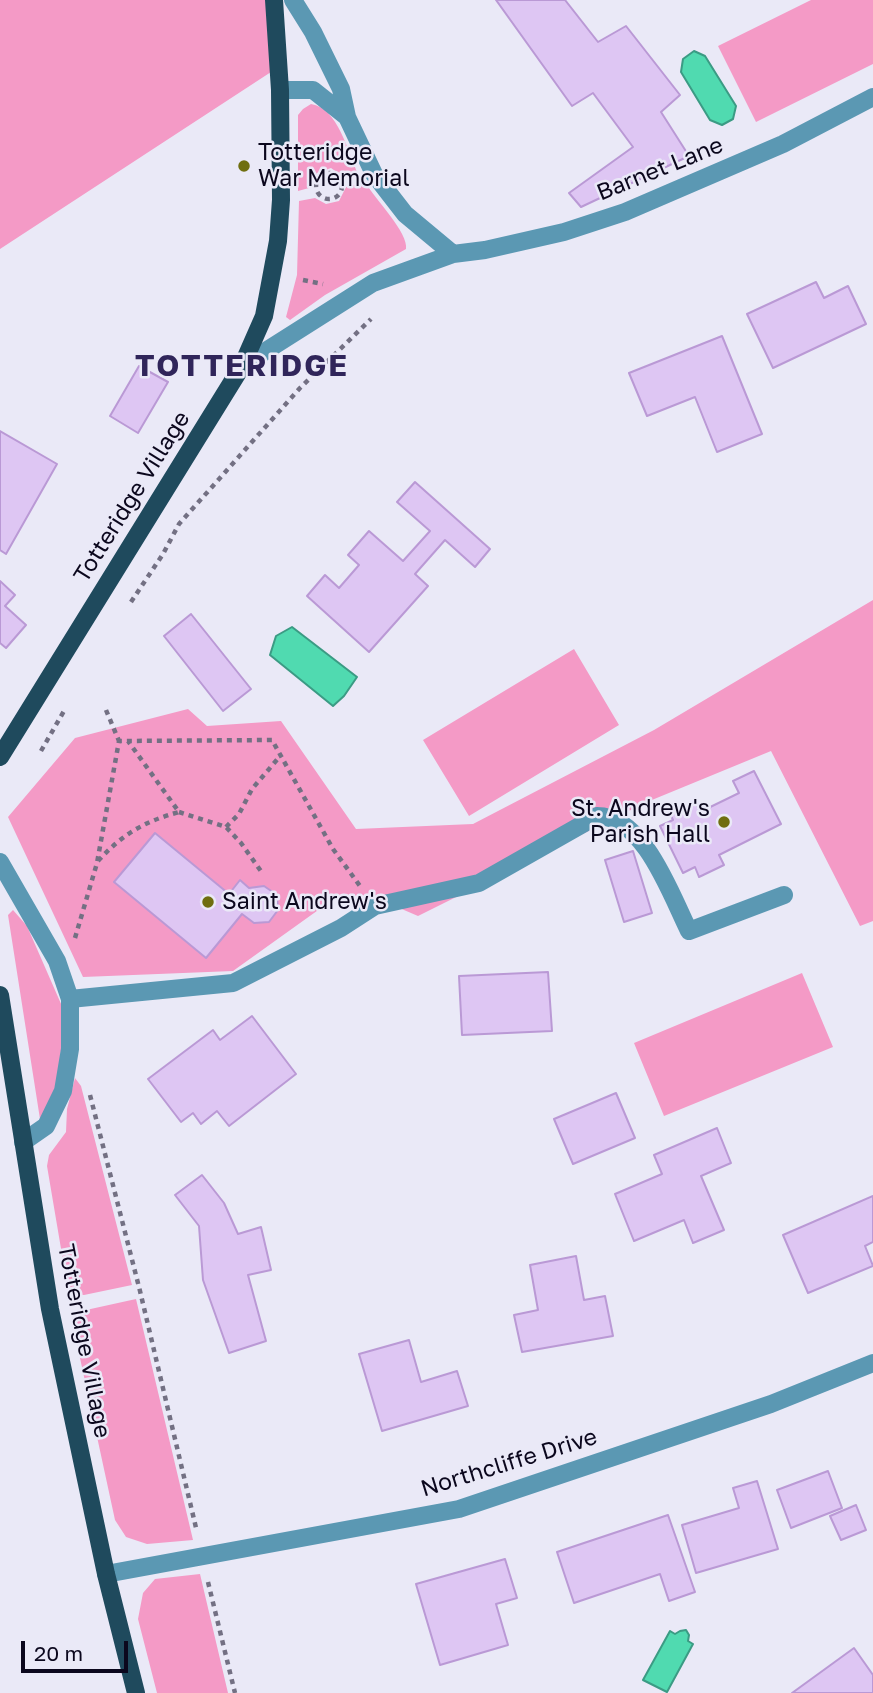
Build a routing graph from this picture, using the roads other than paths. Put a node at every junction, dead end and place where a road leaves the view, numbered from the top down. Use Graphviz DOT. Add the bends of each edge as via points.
graph roads {
  1 [pos="274,0"];
  2 [pos="293,0"];
  3 [pos="280,90"];
  4 [pos="873,97"];
  5 [pos="347,117"];
  6 [pos="453,254"];
  7 [pos="242,366"];
  8 [pos="0,757"];
  9 [pos="0,862"];
  10 [pos="784,895"];
  11 [pos="0,995"];
  12 [pos="71,999"];
  13 [pos="23,1142"];
  14 [pos="873,1363"];
  15 [pos="106,1573"];
  16 [pos="136,1693"];
  1 -- 3 [label="main road, Totteridge Village"];
  2 -- 5 [label="street" via="341,89"];
  3 -- 5 [label="street" via="313,90"];
  3 -- 7 [label="main road, Totteridge Village" via="278,241 264,316"];
  4 -- 6 [label="street, Barnet Lane" via="783,144 625,212 564,232"];
  5 -- 6 [label="street" via="383,188 405,214"];
  6 -- 7 [label="street, Barnet Lane" via="373,283"];
  7 -- 8 [label="main road, Totteridge Village"];
  9 -- 12 [label="street" via="57,961"];
  10 -- 12 [label="street" via="689,930 642,842 619,820 597,816 479,883 375,906 233,983"];
  11 -- 13 [label="main road, Totteridge Village"];
  12 -- 13 [label="street" via="63,1091 46,1126"];
  13 -- 15 [label="main road, Totteridge Village" via="50,1309"];
  14 -- 15 [label="street, Northcliffe Drive" via="771,1404 459,1509"];
  15 -- 16 [label="main road, Totteridge Village"];
}
